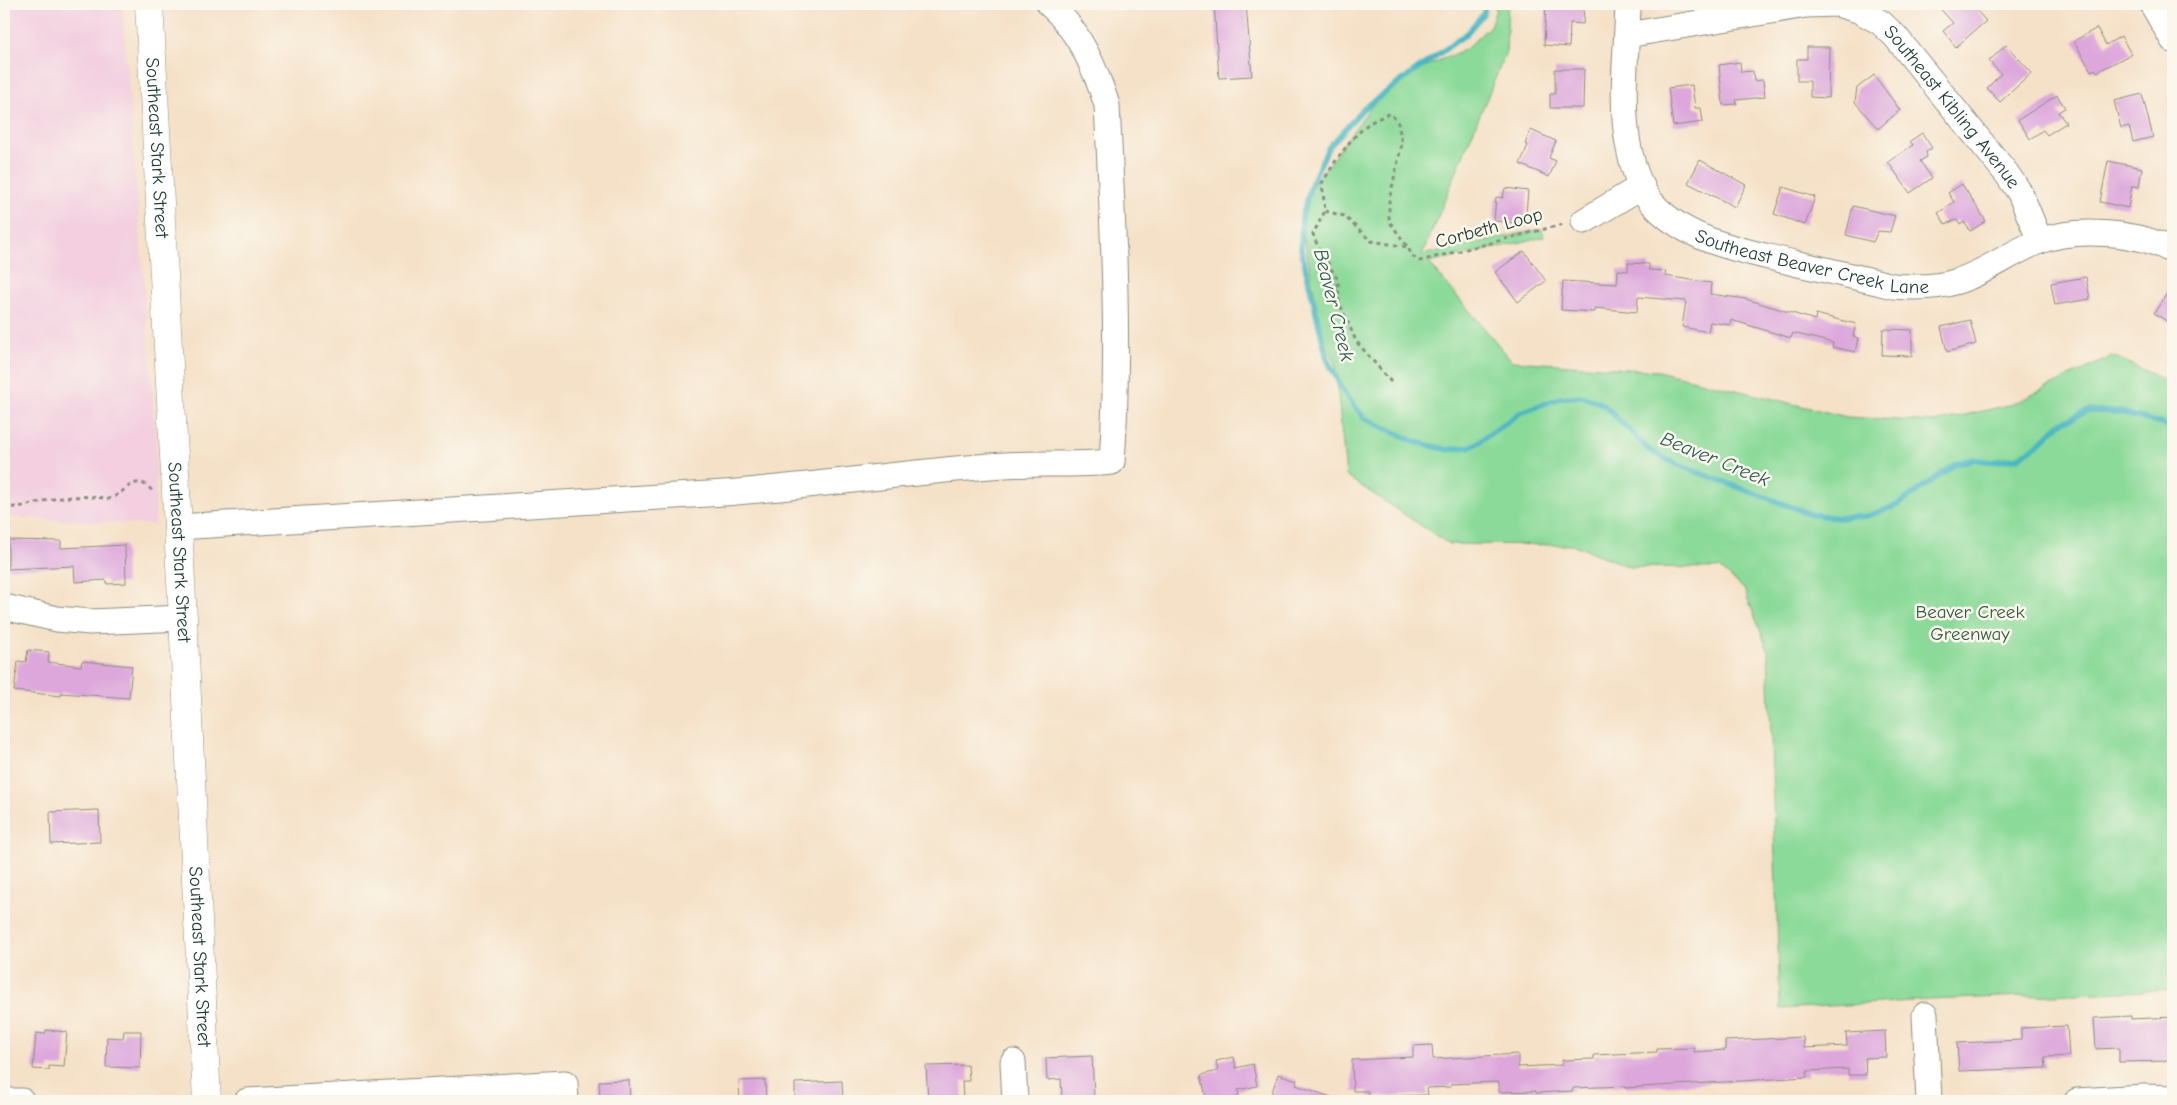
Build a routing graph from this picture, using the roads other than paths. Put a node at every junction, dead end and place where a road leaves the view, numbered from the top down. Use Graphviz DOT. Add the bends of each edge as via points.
graph roads {
  1 [pos="149,4"];
  2 [pos="1049,4"];
  3 [pos="1628,4"];
  4 [pos="2152,4"];
  5 [pos="1627,35"];
  6 [pos="2173,40"];
  7 [pos="1642,186"];
  8 [pos="1584,221"];
  9 [pos="2040,241"];
  10 [pos="2172,247"];
  11 [pos="178,527"];
  12 [pos="4,607"];
  13 [pos="184,618"];
  14 [pos="1926,1015"];
  15 [pos="1013,1062"];
  16 [pos="565,1092"];
  17 [pos="356,1098"];
  18 [pos="2173,1098"];
  19 [pos="4,1101"];
  20 [pos="22,1101"];
  21 [pos="207,1101"];
  22 [pos="247,1101"];
  23 [pos="1015,1101"];
  24 [pos="1930,1101"];
  25 [pos="2077,1101"];
  1 -- 11 [label="main road, Southeast Stark Street"];
  2 -- 11 [label="street" via="1077,38 1096,69 1107,105 1117,390 1112,462 1066,466 996,465 724,493"];
  3 -- 5 [label="street, Southeast Beaver Creek Lane"];
  4 -- 6 [label="street"];
  5 -- 7 [label="street, Southeast Beaver Creek Lane" via="1626,124 1632,162"];
  5 -- 9 [label="street, Southeast Kibling Avenue" via="1806,5 1837,4 1858,10 1880,22 1895,36 2008,174 2020,193"];
  7 -- 8 [label="street"];
  7 -- 9 [label="street, Southeast Beaver Creek Lane" via="1654,205 1693,233 1730,247 1894,286 1936,286 1956,282"];
  9 -- 10 [label="street, Southeast Beaver Creek Lane" via="2058,236 2115,234"];
  11 -- 13 [label="main road, Southeast Stark Street"];
  12 -- 13 [label="street" via="57,620 90,622"];
  13 -- 21 [label="main road, Southeast Stark Street"];
  14 -- 24 [label="street"];
  15 -- 23 [label="street"];
  16 -- 17 [label="street"];
  17 -- 22 [label="street"];
  18 -- 25 [label="street"];
  19 -- 20 [label="street"];
}
